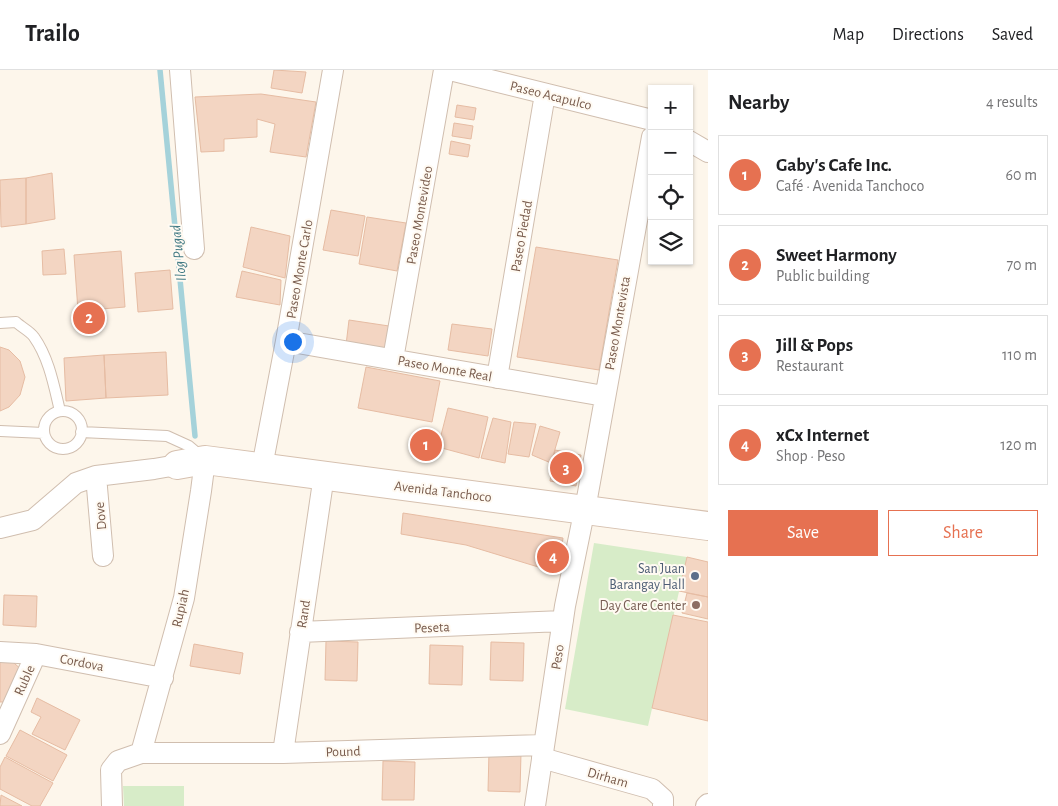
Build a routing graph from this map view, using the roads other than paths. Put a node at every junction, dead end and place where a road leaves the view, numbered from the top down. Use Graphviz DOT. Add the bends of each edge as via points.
graph roads {
  1 [pos="180,70"];
  2 [pos="333,70"];
  3 [pos="444,70"];
  4 [pos="450,70"];
  5 [pos="545,94"];
  6 [pos="648,119"];
  7 [pos="693,143"];
  8 [pos="708,152"];
  9 [pos="648,159"];
  10 [pos="194,249"];
  11 [pos="0,323"];
  12 [pos="286,340"];
  13 [pos="393,359"];
  14 [pos="497,378"];
  15 [pos="604,396"];
  16 [pos="60,411"];
  17 [pos="0,431"];
  18 [pos="82,432"];
  19 [pos="44,433"];
  20 [pos="205,460"];
  21 [pos="177,465"];
  22 [pos="262,467"];
  23 [pos="324,475"];
  24 [pos="96,476"];
  25 [pos="584,510"];
  26 [pos="708,526"];
  27 [pos="0,528"];
  28 [pos="103,556"];
  29 [pos="563,621"];
  30 [pos="300,632"];
  31 [pos="0,652"];
  32 [pos="36,654"];
  33 [pos="163,678"];
  34 [pos="0,734"];
  35 [pos="543,752"];
  36 [pos="141,753"];
  37 [pos="283,753"];
  38 [pos="112,806"];
  39 [pos="535,806"];
  40 [pos="663,806"];
  1 -- 10 [label="street"];
  2 -- 12 [label="street, Paseo Monte Carlo"];
  3 -- 13 [label="street, Paseo Montevideo"];
  4 -- 5 [label="street, Paseo Acapulco"];
  5 -- 6 [label="street, Paseo Acapulco"];
  5 -- 14 [label="street, Paseo Piedad"];
  7 -- 8 [label="street"];
  9 -- 15 [label="street, Paseo Montevista"];
  11 -- 16 [label="lane" via="16,322 33,336 45,358"];
  12 -- 13 [label="street, Paseo Monte Real"];
  12 -- 22 [label="street, Paseo Monte Carlo"];
  13 -- 14 [label="street, Paseo Monte Real"];
  14 -- 15 [label="street, Paseo Monte Real"];
  15 -- 25 [label="street, Paseo Montevista"];
  16 -- 18 [label="lane" via="76,417"];
  16 -- 19 [label="lane" via="50,416"];
  17 -- 19 [label="lane"];
  18 -- 19 [label="lane" via="71,447 61,449 47,442"];
  18 -- 20 [label="lane" via="167,436 189,446"];
  20 -- 21 [label="street, Avenida Tanchoco"];
  20 -- 22 [label="street, Avenida Tanchoco"];
  20 -- 33 [label="street, Rupiah" via="184,598"];
  21 -- 24 [label="street"];
  22 -- 23 [label="street, Avenida Tanchoco"];
  23 -- 25 [label="street, Avenida Tanchoco"];
  23 -- 30 [label="street, Rand"];
  24 -- 27 [label="street" via="76,483 33,520"];
  24 -- 28 [label="street, Dove"];
  25 -- 26 [label="street, Avenida Tanchoco"];
  25 -- 29 [label="street, Peso"];
  29 -- 30 [label="street, Peseta"];
  29 -- 35 [label="street, Peso"];
  30 -- 37 [label="street, Rand"];
  31 -- 32 [label="street, Cordova"];
  32 -- 33 [label="street, Cordova"];
  32 -- 34 [label="street, Ruble"];
  33 -- 36 [label="street, Rupiah"];
  35 -- 37 [label="street, Pound"];
  35 -- 39 [label="street, Peso"];
  35 -- 40 [label="street, Dirham" via="652,789 663,798"];
  36 -- 37 [label="street, Pound"];
  36 -- 38 [label="street, Pound" via="118,761 111,770"];
}
